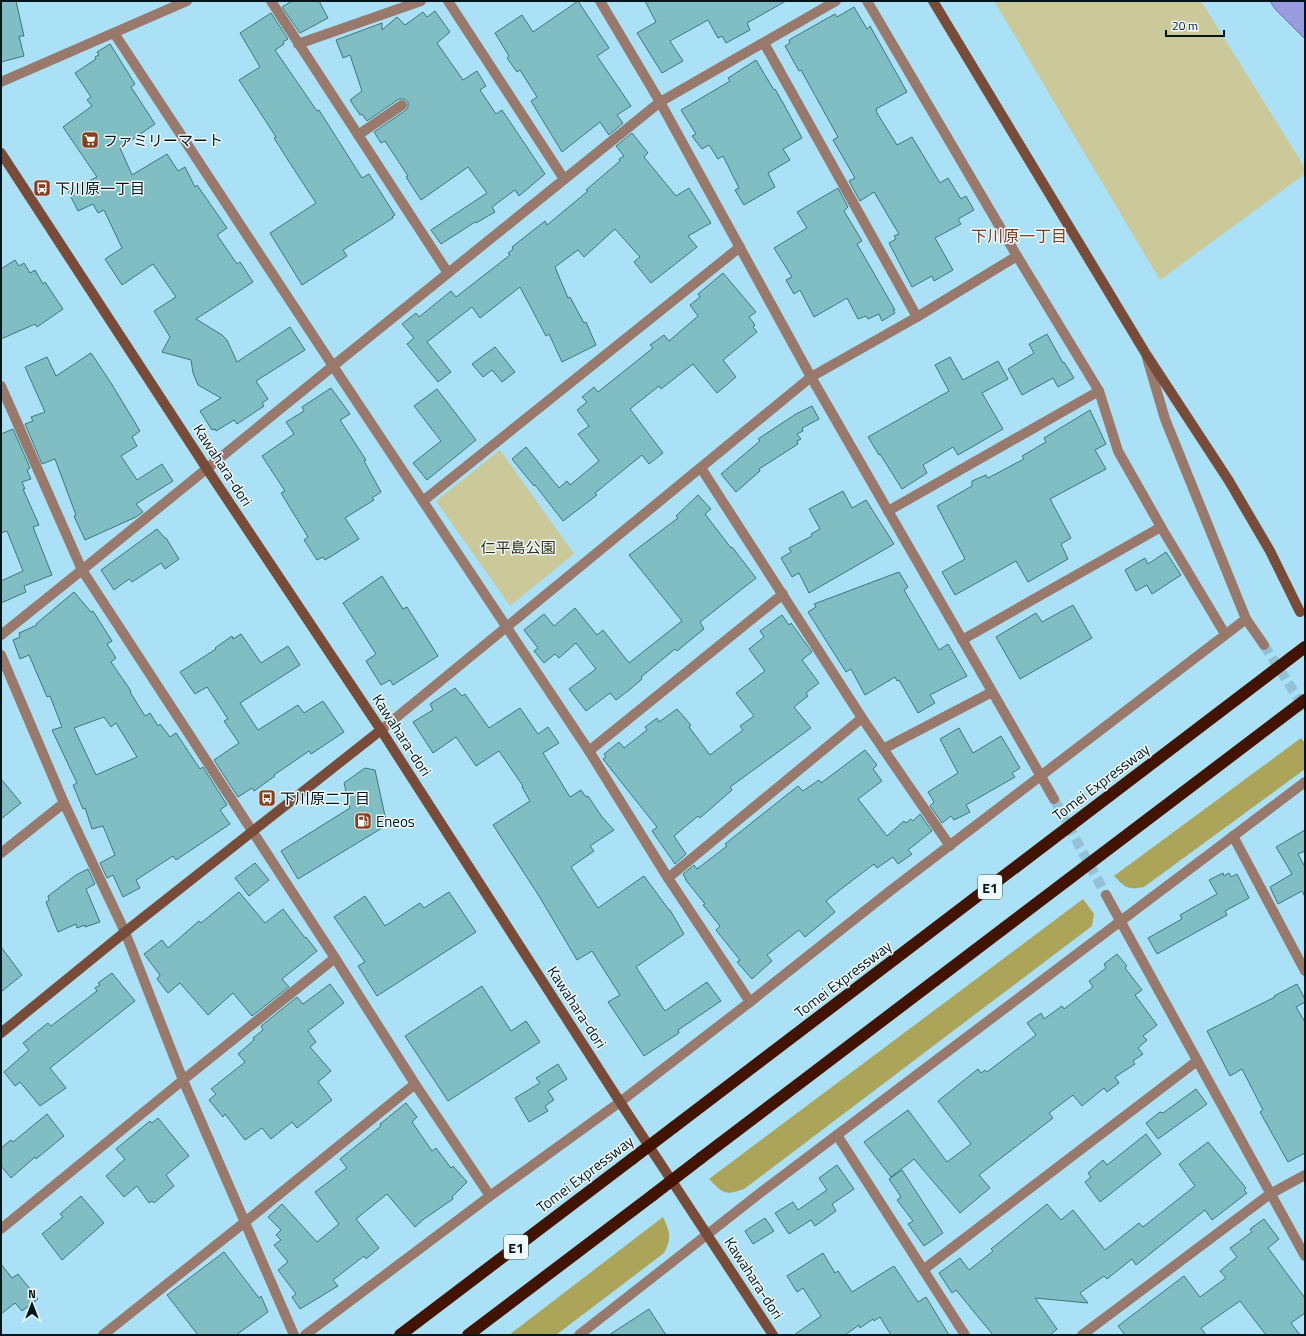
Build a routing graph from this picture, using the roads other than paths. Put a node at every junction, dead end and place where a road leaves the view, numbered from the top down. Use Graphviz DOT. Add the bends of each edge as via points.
graph roads {
  1 [pos="187,1"];
  2 [pos="271,1"];
  3 [pos="421,1"];
  4 [pos="448,1"];
  5 [pos="600,1"];
  6 [pos="836,1"];
  7 [pos="867,1"];
  8 [pos="933,1"];
  9 [pos="114,33"];
  10 [pos="764,43"];
  11 [pos="298,44"];
  12 [pos="1,82"];
  13 [pos="660,102"];
  14 [pos="402,105"];
  15 [pos="358,135"];
  16 [pos="1,153"];
  17 [pos="564,179"];
  18 [pos="740,247"];
  19 [pos="1017,256"];
  20 [pos="448,273"];
  21 [pos="917,316"];
  22 [pos="1146,354"];
  23 [pos="333,366"];
  24 [pos="811,377"];
  25 [pos="1,386"];
  26 [pos="1100,391"];
  27 [pos="701,468"];
  28 [pos="207,469"];
  29 [pos="423,500"];
  30 [pos="888,511"];
  31 [pos="1161,527"];
  32 [pos="82,570"];
  33 [pos="783,594"];
  34 [pos="1300,612"];
  35 [pos="1246,619"];
  36 [pos="506,628"];
  37 [pos="1225,634"];
  38 [pos="1,635"];
  39 [pos="962,640"];
  40 [pos="1264,646"];
  41 [pos="1305,647"];
  42 [pos="1,655"];
  43 [pos="992,692"];
  44 [pos="1305,700"];
  45 [pos="862,718"];
  46 [pos="381,730"];
  47 [pos="883,748"];
  48 [pos="589,751"];
  49 [pos="1041,777"];
  50 [pos="1305,782"];
  51 [pos="1054,799"];
  52 [pos="64,803"];
  53 [pos="252,831"];
  54 [pos="1232,836"];
  55 [pos="950,846"];
  56 [pos="1,853"];
  57 [pos="668,878"];
  58 [pos="1106,895"];
  59 [pos="1120,921"];
  60 [pos="125,932"];
  61 [pos="335,958"];
  62 [pos="1305,971"];
  63 [pos="750,1002"];
  64 [pos="1,1033"];
  65 [pos="1197,1061"];
  66 [pos="183,1080"];
  67 [pos="415,1084"];
  68 [pos="620,1102"];
  69 [pos="837,1135"];
  70 [pos="1305,1175"];
  71 [pos="1270,1194"];
  72 [pos="490,1196"];
  73 [pos="245,1222"];
  74 [pos="1,1229"];
  75 [pos="707,1235"];
  76 [pos="1305,1256"];
  77 [pos="923,1270"];
  78 [pos="580,1334"];
  79 [pos="103,1335"];
  80 [pos="294,1335"];
  81 [pos="305,1335"];
  82 [pos="400,1335"];
  83 [pos="468,1335"];
  84 [pos="773,1335"];
  85 [pos="964,1335"];
  86 [pos="1082,1335"];
  1 -- 9 [label="street"];
  2 -- 11 [label="street"];
  3 -- 11 [label="street"];
  4 -- 17 [label="street"];
  5 -- 13 [label="street"];
  6 -- 10 [label="street"];
  7 -- 19 [label="street"];
  8 -- 22 [label="street"];
  9 -- 12 [label="street"];
  9 -- 23 [label="street"];
  10 -- 13 [label="street"];
  10 -- 21 [label="street"];
  11 -- 15 [label="street"];
  13 -- 17 [label="street"];
  13 -- 18 [label="street"];
  14 -- 15 [label="street"];
  15 -- 20 [label="street"];
  16 -- 28 [label="street, Kawahara-dori"];
  17 -- 20 [label="street"];
  18 -- 24 [label="street"];
  18 -- 29 [label="street"];
  19 -- 21 [label="street"];
  19 -- 26 [label="street"];
  20 -- 23 [label="street"];
  21 -- 24 [label="street"];
  22 -- 34 [label="street" via="1229,481 1270,551"];
  22 -- 35 [label="street" via="1165,419"];
  23 -- 28 [label="street"];
  23 -- 29 [label="street"];
  24 -- 27 [label="street"];
  24 -- 30 [label="street"];
  25 -- 32 [label="street"];
  26 -- 30 [label="street"];
  26 -- 31 [label="street" via="1118,451"];
  27 -- 33 [label="street"];
  27 -- 36 [label="street"];
  28 -- 32 [label="street"];
  28 -- 46 [label="street, Kawahara-dori"];
  29 -- 36 [label="street"];
  30 -- 39 [label="street"];
  31 -- 37 [label="street"];
  31 -- 39 [label="street"];
  32 -- 38 [label="street"];
  32 -- 53 [label="street"];
  33 -- 45 [label="street"];
  33 -- 48 [label="street"];
  35 -- 37 [label="street"];
  35 -- 40 [label="street"];
  36 -- 46 [label="street"];
  36 -- 48 [label="street"];
  37 -- 49 [label="street"];
  39 -- 43 [label="street"];
  41 -- 82 [label="highway, Tomei Expressway / E1, bridge"];
  42 -- 52 [label="street"];
  43 -- 47 [label="street"];
  43 -- 49 [label="street"];
  44 -- 83 [label="highway, bridge"];
  45 -- 47 [label="street"];
  45 -- 57 [label="street"];
  46 -- 53 [label="street"];
  46 -- 68 [label="street, Kawahara-dori"];
  47 -- 55 [label="street"];
  48 -- 57 [label="street"];
  49 -- 51 [label="street"];
  49 -- 55 [label="street"];
  50 -- 54 [label="street"];
  52 -- 56 [label="street"];
  52 -- 60 [label="street"];
  53 -- 60 [label="street"];
  53 -- 61 [label="street"];
  54 -- 59 [label="street"];
  54 -- 62 [label="street"];
  55 -- 63 [label="street"];
  57 -- 63 [label="street"];
  58 -- 59 [label="street"];
  59 -- 65 [label="street"];
  59 -- 69 [label="street"];
  60 -- 64 [label="street"];
  60 -- 66 [label="street"];
  61 -- 66 [label="street"];
  61 -- 67 [label="street"];
  63 -- 68 [label="street"];
  65 -- 71 [label="street"];
  65 -- 77 [label="street"];
  66 -- 73 [label="street"];
  66 -- 74 [label="street"];
  67 -- 72 [label="street"];
  67 -- 73 [label="street"];
  68 -- 72 [label="street"];
  68 -- 75 [label="street, Kawahara-dori"];
  69 -- 75 [label="street"];
  69 -- 77 [label="street"];
  70 -- 71 [label="street"];
  71 -- 76 [label="street"];
  71 -- 86 [label="street"];
  72 -- 81 [label="street"];
  73 -- 79 [label="street"];
  73 -- 80 [label="street"];
  75 -- 78 [label="street"];
  75 -- 84 [label="street, Kawahara-dori"];
  77 -- 85 [label="street"];
}
